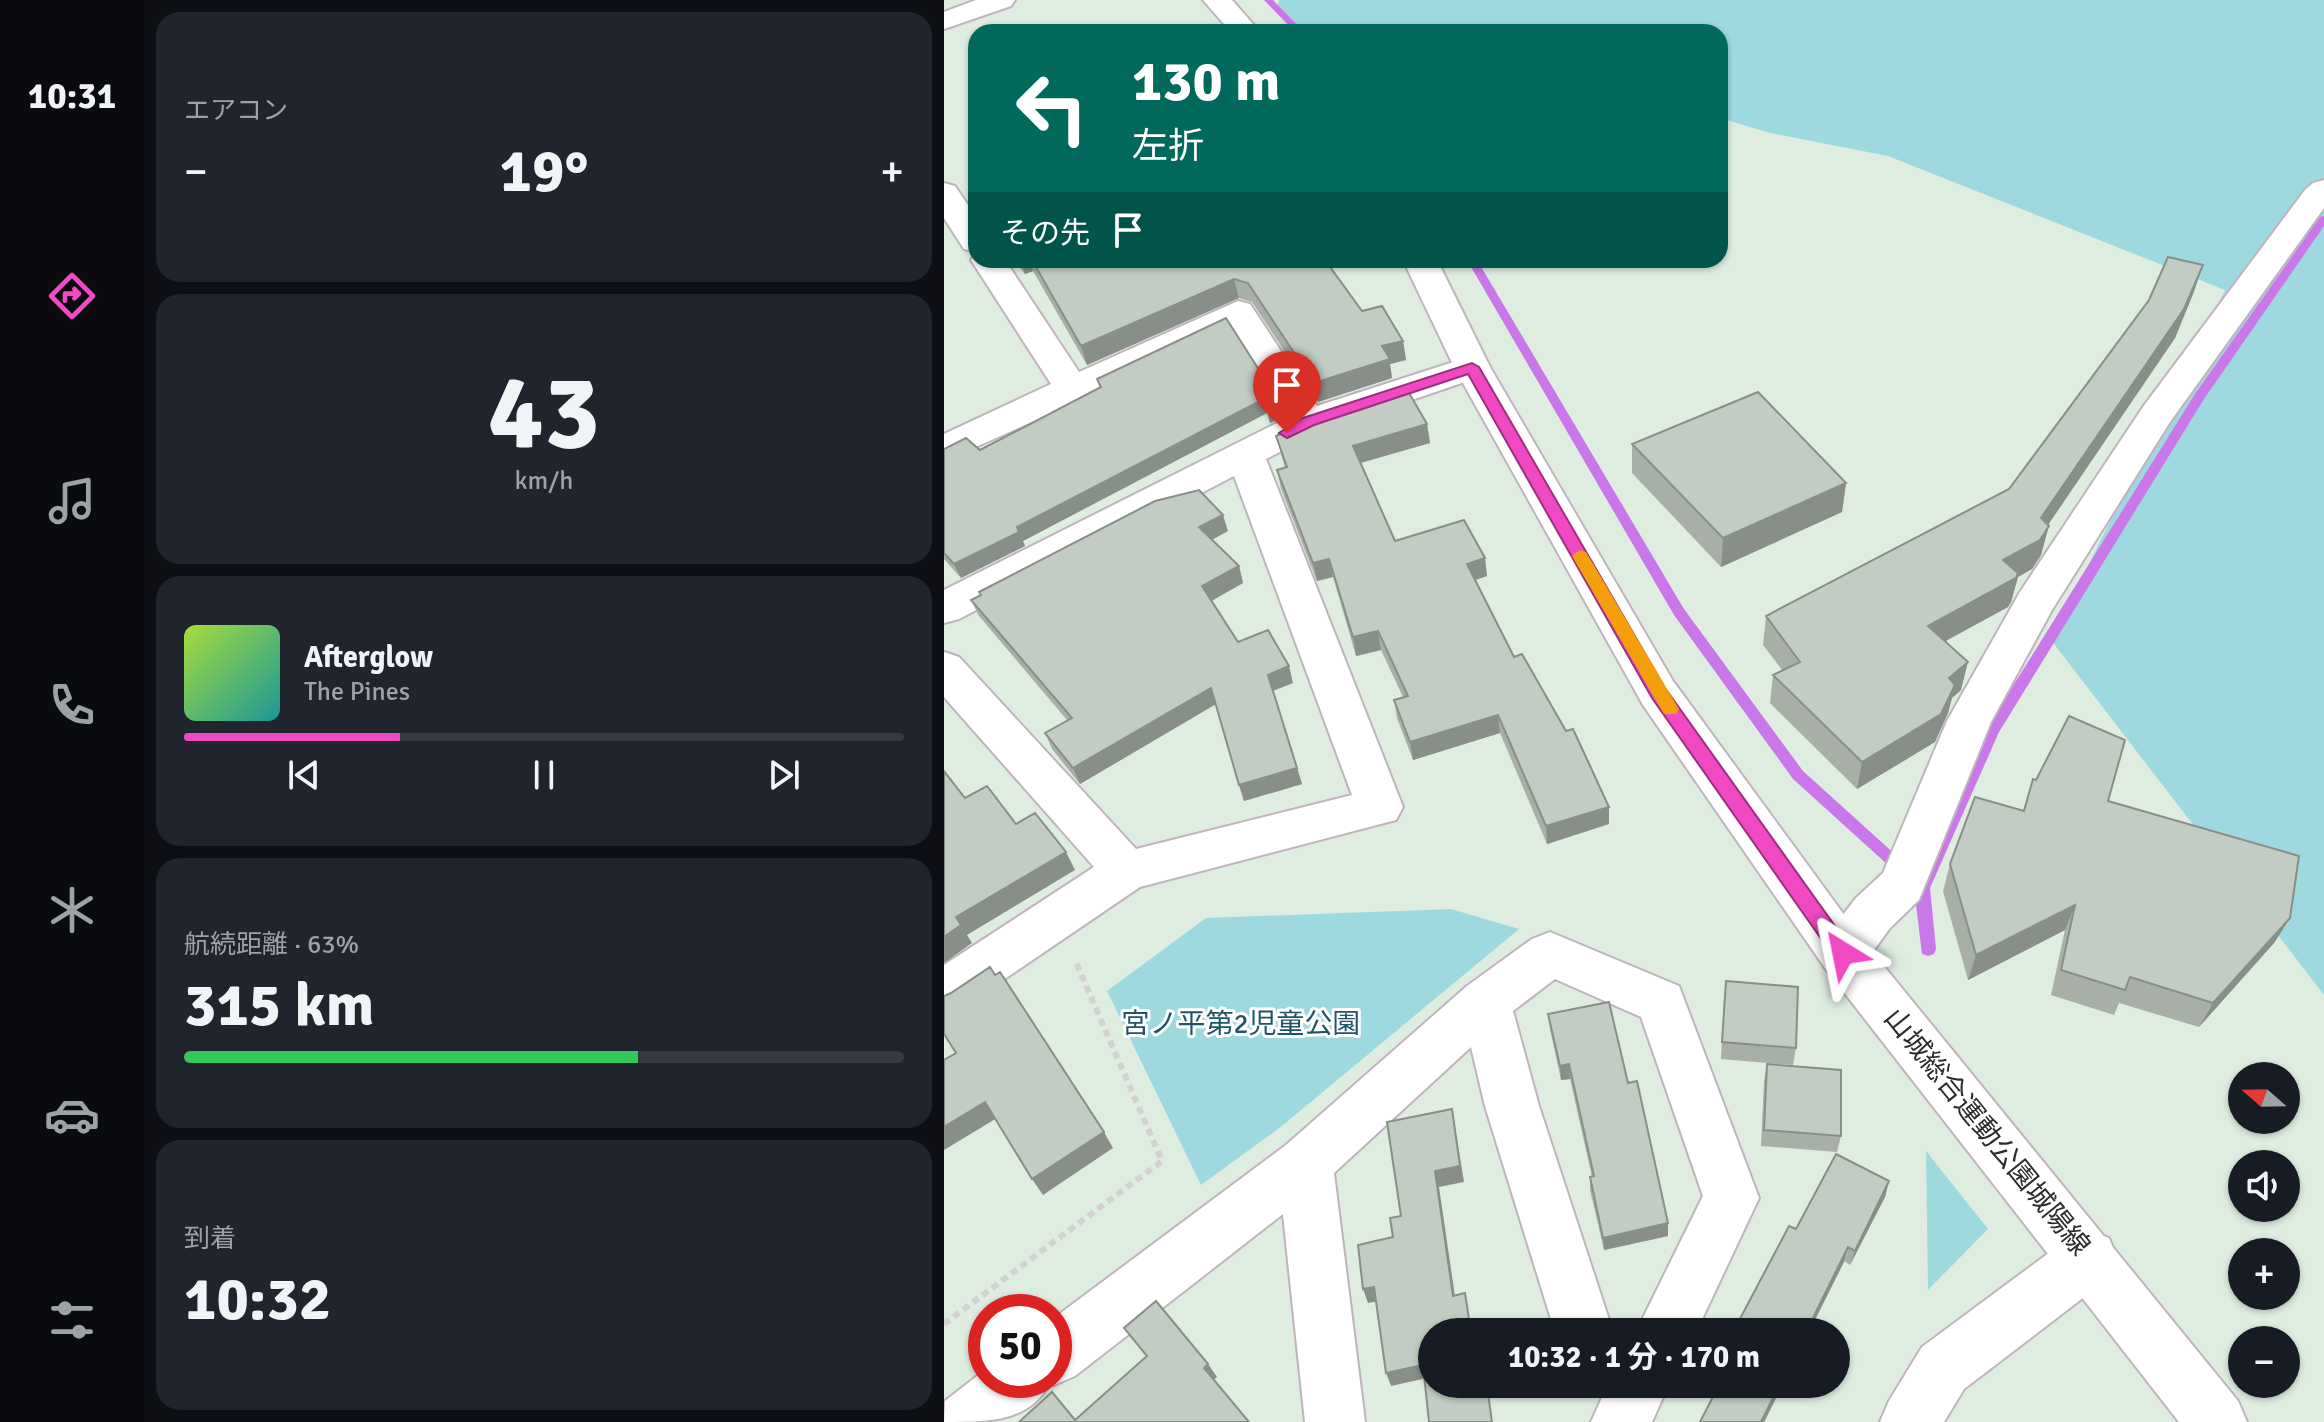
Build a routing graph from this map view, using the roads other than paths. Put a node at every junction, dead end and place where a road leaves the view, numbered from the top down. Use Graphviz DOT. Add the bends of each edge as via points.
graph roads {
  1 [pos="1001,0"];
  2 [pos="1217,0"];
  3 [pos="944,21"];
  4 [pos="1239,24"];
  5 [pos="2324,190"];
  6 [pos="944,193"];
  7 [pos="968,230"];
  8 [pos="993,268"];
  9 [pos="1424,268"];
  10 [pos="1472,367"];
  11 [pos="1073,390"];
  12 [pos="1308,422"];
  13 [pos="944,449"];
  14 [pos="1245,454"];
  15 [pos="944,608"];
  16 [pos="944,668"];
  17 [pos="1127,871"];
  18 [pos="1843,953"];
  19 [pos="944,992"];
  20 [pos="1485,1002"];
  21 [pos="1305,1163"];
  22 [pos="2089,1258"];
  23 [pos="1580,1318"];
  24 [pos="1672,1318"];
  25 [pos="1072,1341"];
  26 [pos="997,1398"];
  27 [pos="1604,1398"];
  28 [pos="1632,1398"];
  29 [pos="966,1422"];
  30 [pos="1335,1422"];
  31 [pos="1612,1422"];
  32 [pos="1621,1422"];
  33 [pos="1910,1422"];
  34 [pos="2217,1422"];
  1 -- 3 [label="street"];
  2 -- 4 [label="street"];
  5 -- 18 [label="street" via="2156,415 2035,603 1969,721 1902,886"];
  6 -- 7 [label="street"];
  8 -- 11 [label="street"];
  9 -- 10 [label="street, 山城総合運動公園城陽線"];
  10 -- 12 [label="street"];
  10 -- 18 [label="street, 山城総合運動公園城陽線" via="1658,693"];
  11 -- 12 [label="street" via="1238,311"];
  11 -- 13 [label="street"];
  12 -- 14 [label="street"];
  14 -- 15 [label="street"];
  14 -- 17 [label="street" via="1380,807"];
  16 -- 17 [label="street"];
  17 -- 19 [label="street"];
  18 -- 22 [label="street, 山城総合運動公園城陽線"];
  20 -- 21 [label="street"];
  20 -- 23 [label="street"];
  20 -- 24 [label="street" via="1550,954 1661,1002 1731,1198"];
  21 -- 25 [label="street"];
  21 -- 30 [label="street"];
  22 -- 33 [label="street" via="1943,1368"];
  22 -- 34 [label="street, 山城総合運動公園城陽線"];
  26 -- 29 [label="street"];
  27 -- 31 [label="street"];
  28 -- 32 [label="street"];
}
